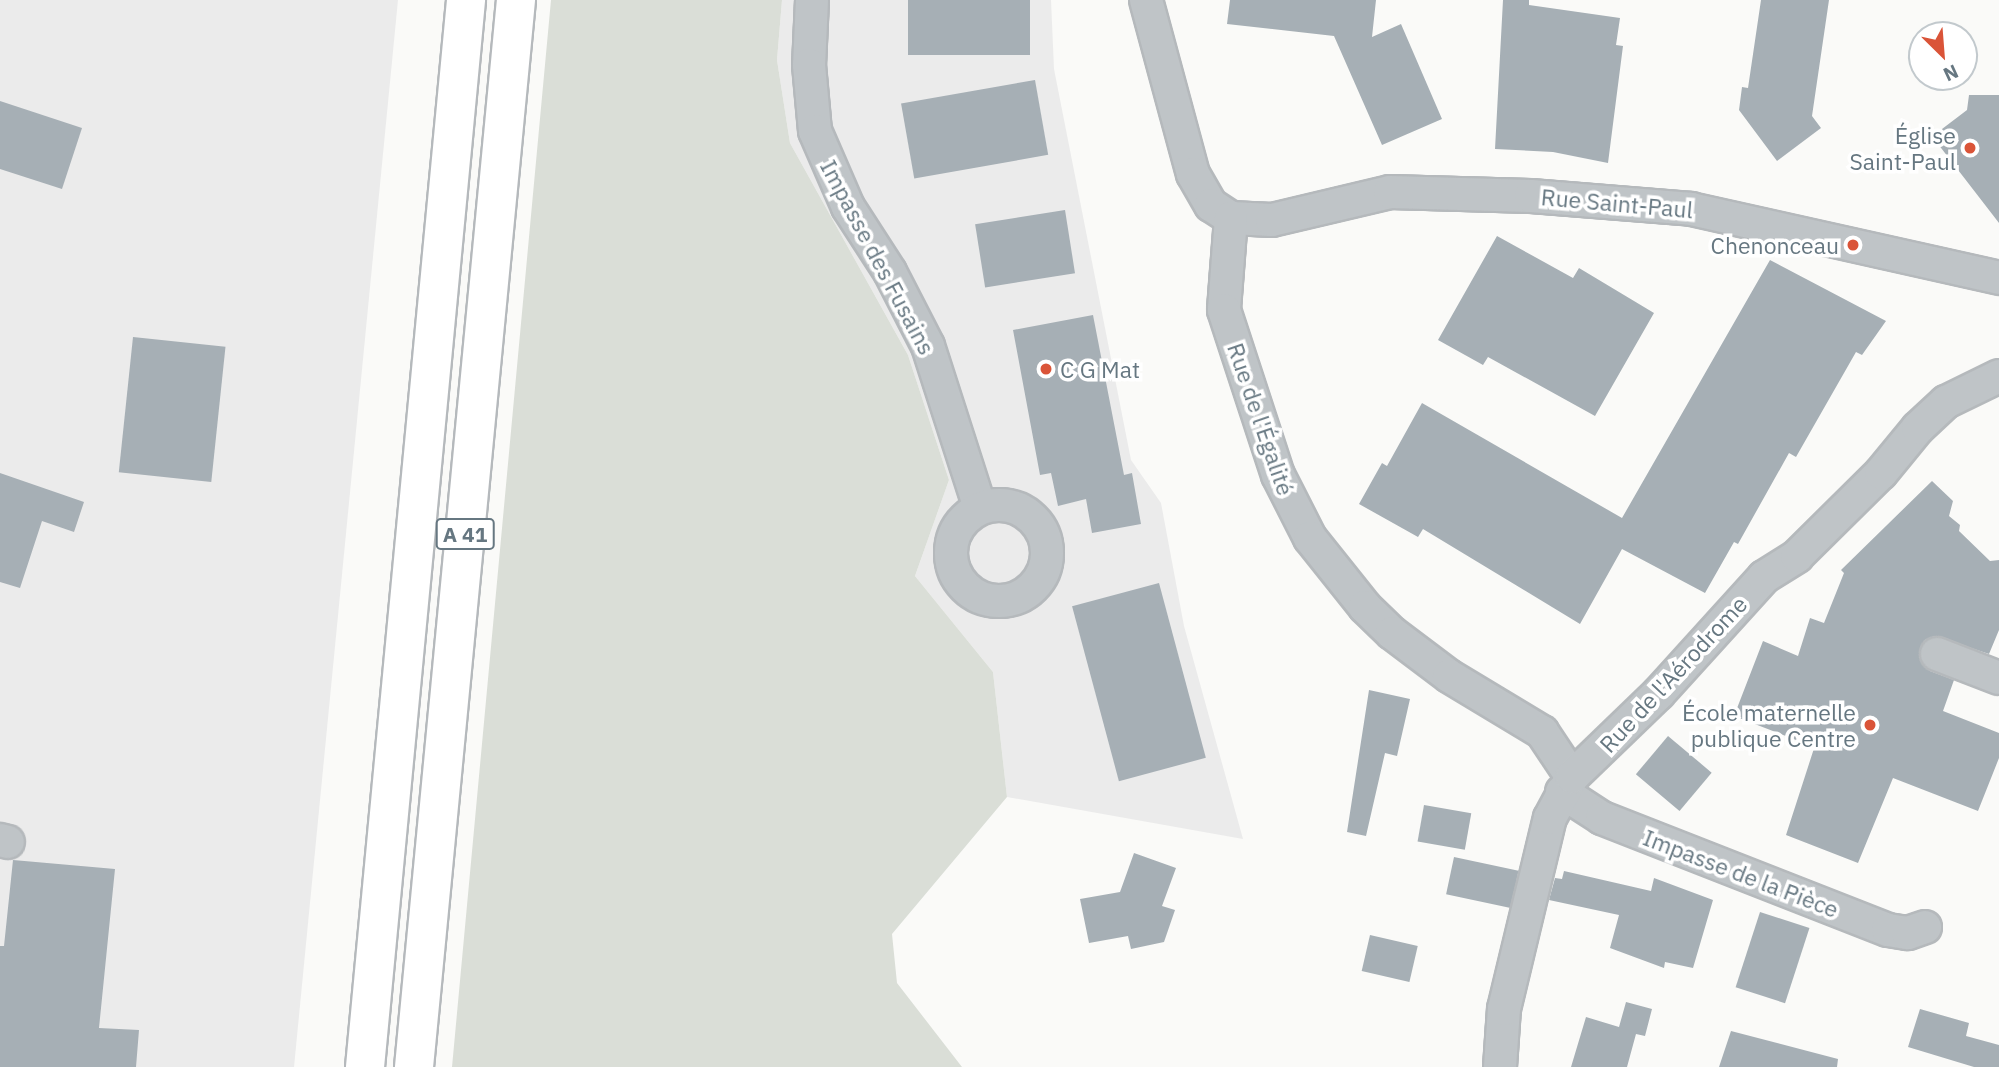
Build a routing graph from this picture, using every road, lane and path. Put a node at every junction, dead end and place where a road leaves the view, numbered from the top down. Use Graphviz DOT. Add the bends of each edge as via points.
graph roads {
  1 [pos="466,0"];
  2 [pos="516,0"];
  3 [pos="812,0"];
  4 [pos="1146,0"];
  5 [pos="1231,218"];
  6 [pos="1999,278"];
  7 [pos="1999,376"];
  8 [pos="980,508"];
  9 [pos="1937,654"];
  10 [pos="1999,678"];
  11 [pos="1567,785"];
  12 [pos="1925,927"];
  13 [pos="365,1067"];
  14 [pos="414,1067"];
  15 [pos="1500,1067"];
  1 -- 13 [label="highway, A 41"];
  2 -- 14 [label="highway, A 41"];
  3 -- 8 [label="street, Impasse des Fusains" via="809,65 815,131 848,207 890,272 928,346"];
  4 -- 5 [label="street" via="1193,174 1211,205"];
  5 -- 6 [label="street, Rue Saint-Paul" via="1272,220 1390,192 1531,196 1692,209"];
  5 -- 11 [label="street, Rue de l'Égalité" via="1224,310 1278,475 1310,538 1392,633 1449,676 1542,733"];
  7 -- 11 [label="street, Rue de l'Aérodrome" via="1946,402 1931,416 1797,556 1764,577"];
  9 -- 10 [label="street"];
  11 -- 12 [label="street, Impasse de la Pièce" via="1602,818 1888,930 1908,933"];
  11 -- 15 [label="street, Rue de l'Aérodrome" via="1550,818 1504,1009"];
}
